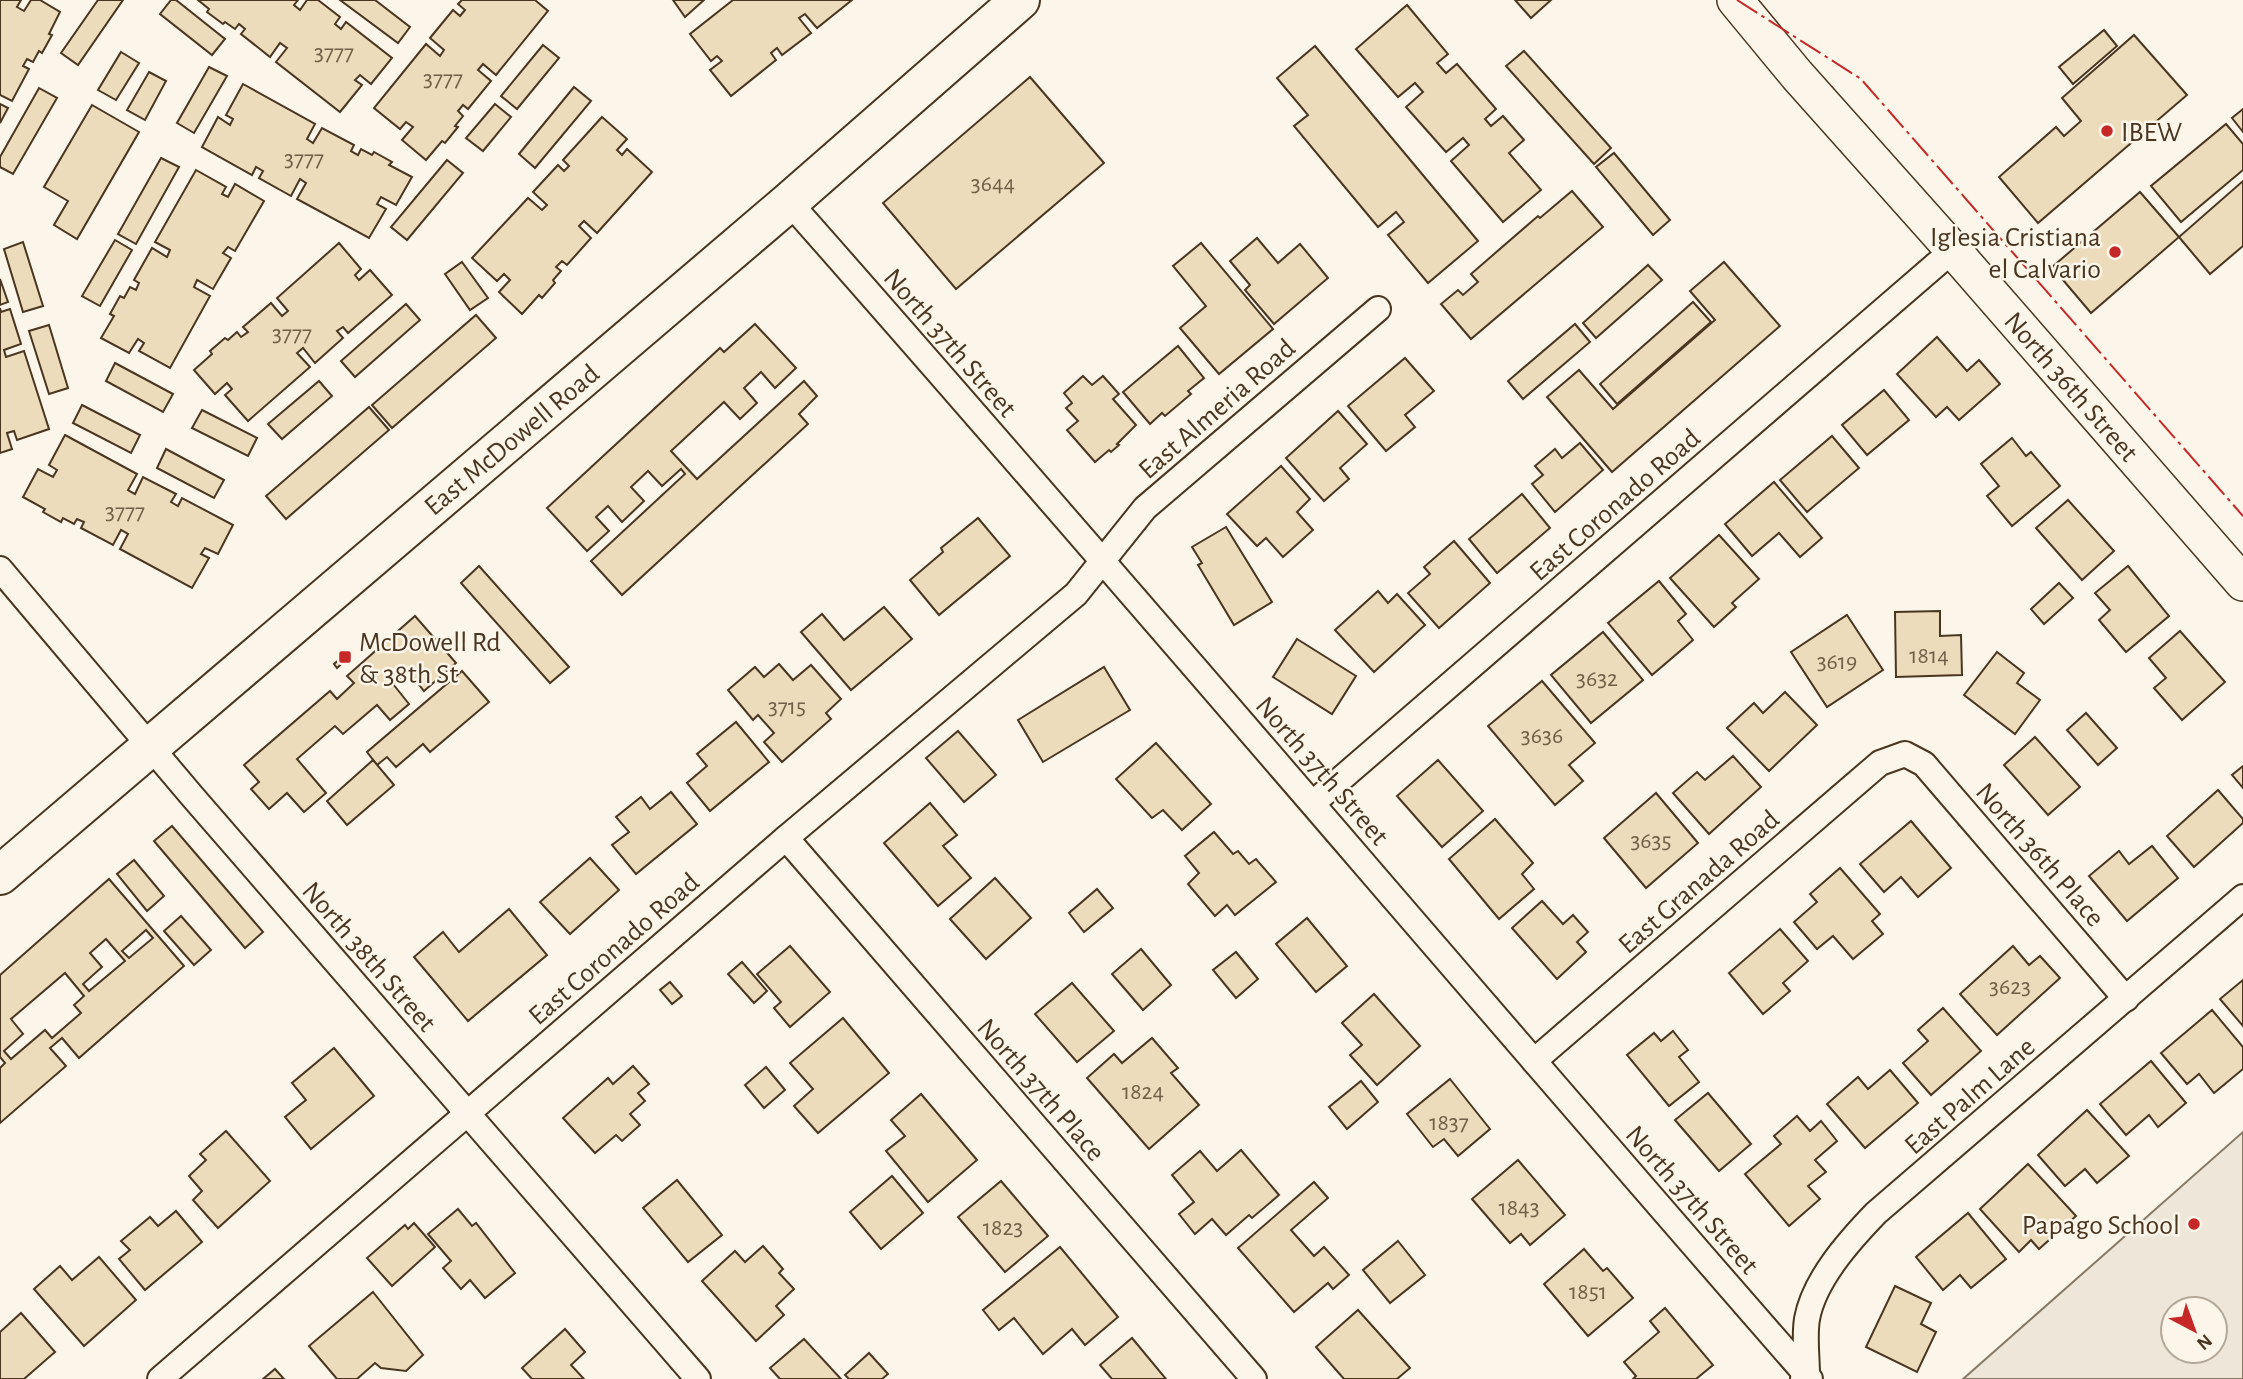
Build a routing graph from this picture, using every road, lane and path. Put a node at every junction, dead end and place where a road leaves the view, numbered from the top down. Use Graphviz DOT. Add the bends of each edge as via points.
graph roads {
  1 [pos="1020,0"];
  2 [pos="1735,0"];
  3 [pos="789,202"];
  4 [pos="1953,250"];
  5 [pos="1378,309"];
  6 [pos="1103,561"];
  7 [pos="0,569"];
  8 [pos="2243,583"];
  9 [pos="150,746"];
  10 [pos="1905,754"];
  11 [pos="1313,803"];
  12 [pos="786,838"];
  13 [pos="0,875"];
  14 [pos="2243,897"];
  15 [pos="2126,999"];
  16 [pos="1534,1061"];
  17 [pos="468,1113"];
  18 [pos="1807,1378"];
  19 [pos="160,1379"];
  20 [pos="698,1379"];
  21 [pos="1254,1379"];
  1 -- 3 [label="main road, East McDowell Road"];
  2 -- 4 [label="main road, North 36th Street"];
  3 -- 6 [label="street, North 37th Street"];
  3 -- 9 [label="main road, East McDowell Road"];
  4 -- 8 [label="main road, North 36th Street"];
  4 -- 11 [label="street, East Coronado Road"];
  5 -- 6 [label="street, East Almeria Road" via="1145,508"];
  6 -- 11 [label="street, North 37th Street"];
  6 -- 12 [label="street, East Coronado Road" via="1076,594"];
  7 -- 9 [label="street, North 38th Street"];
  9 -- 13 [label="main road, East McDowell Road"];
  9 -- 17 [label="street, North 38th Street"];
  10 -- 15 [label="street, North 36th Place" via="1924,764"];
  10 -- 16 [label="street, East Granada Road" via="1880,763"];
  11 -- 16 [label="street, North 37th Street"];
  12 -- 17 [label="street, East Coronado Road"];
  12 -- 21 [label="street, North 37th Place"];
  14 -- 15 [label="street, East Palm Lane"];
  15 -- 18 [label="street, East Palm Lane" via="1847,1243 1816,1293 1807,1320"];
  16 -- 18 [label="street, North 37th Street"];
  17 -- 19 [label="street, East Coronado Road"];
  17 -- 20 [label="street, North 38th Street"];
}
